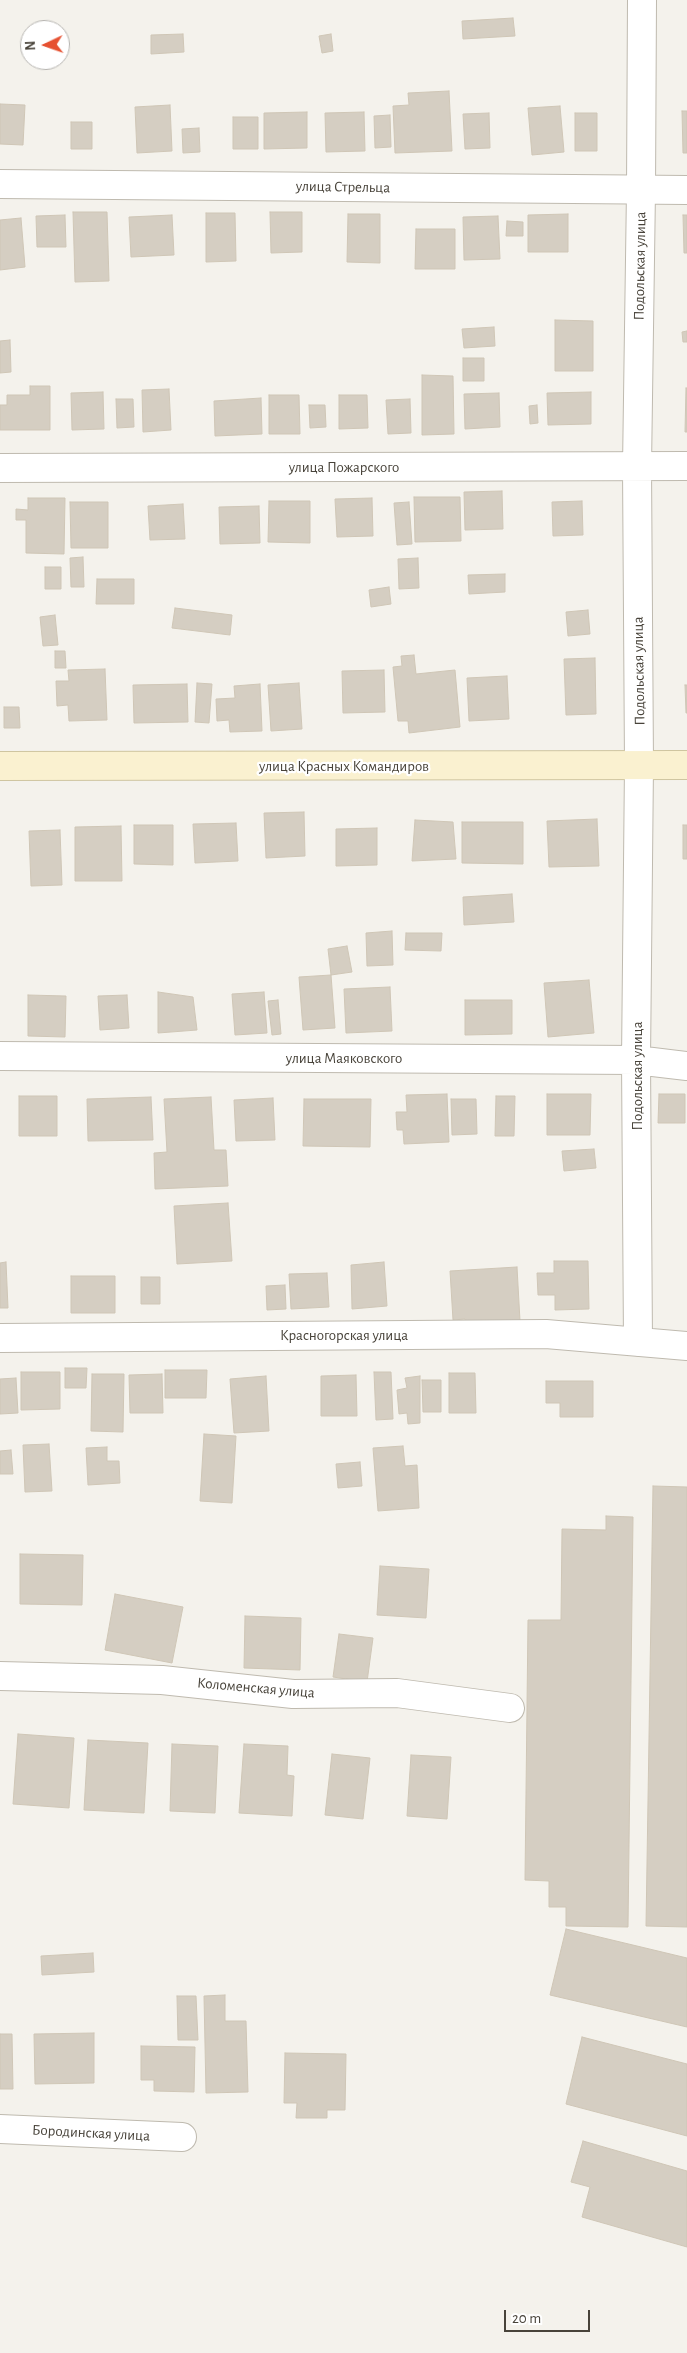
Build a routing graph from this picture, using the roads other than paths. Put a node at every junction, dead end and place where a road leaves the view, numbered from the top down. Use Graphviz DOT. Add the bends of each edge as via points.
graph roads {
  1 [pos="642,0"];
  2 [pos="0,184"];
  3 [pos="642,190"];
  4 [pos="687,190"];
  5 [pos="687,466"];
  6 [pos="637,467"];
  7 [pos="0,468"];
  8 [pos="640,765"];
  9 [pos="687,765"];
  10 [pos="0,766"];
  11 [pos="0,1056"];
  12 [pos="636,1060"];
  13 [pos="687,1066"];
  14 [pos="0,1338"];
  15 [pos="638,1342"];
  16 [pos="687,1346"];
  17 [pos="0,1676"];
  18 [pos="510,1708"];
  19 [pos="0,2129"];
  20 [pos="182,2137"];
  1 -- 3 [label="street, Подольская улица"];
  2 -- 3 [label="street, улица Стрельца"];
  3 -- 4 [label="street, улица Стрельца"];
  3 -- 6 [label="street, Подольская улица"];
  5 -- 6 [label="street, улица Пожарского"];
  6 -- 7 [label="street, улица Пожарского"];
  6 -- 8 [label="street, Подольская улица"];
  8 -- 9 [label="street, улица Красных Командиров"];
  8 -- 10 [label="street, улица Красных Командиров"];
  8 -- 12 [label="street, Подольская улица"];
  11 -- 12 [label="street, улица Маяковского"];
  12 -- 13 [label="street, улица Маяковского"];
  12 -- 15 [label="street, Подольская улица"];
  14 -- 15 [label="street, Красногорская улица" via="546,1334"];
  15 -- 16 [label="street, Красногорская улица"];
  17 -- 18 [label="street, Коломенская улица" via="162,1680 293,1694 397,1693"];
  19 -- 20 [label="street, Бородинская улица"];
}
